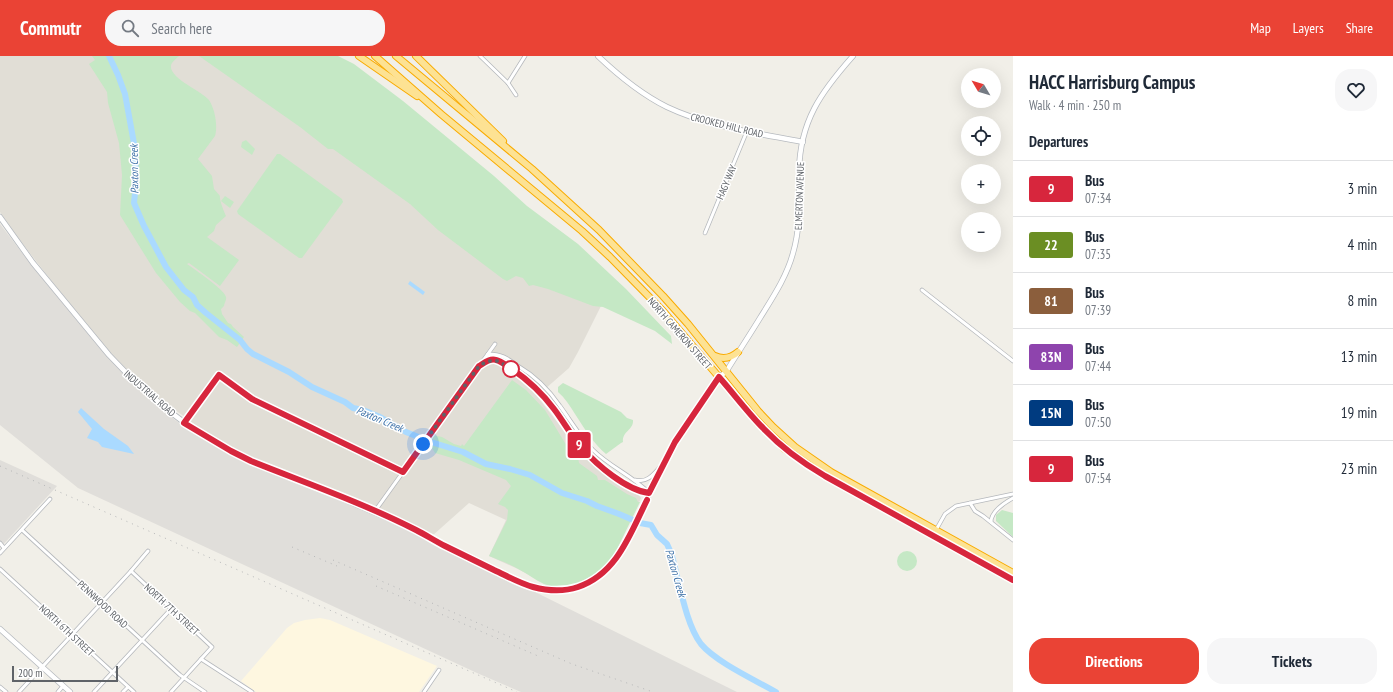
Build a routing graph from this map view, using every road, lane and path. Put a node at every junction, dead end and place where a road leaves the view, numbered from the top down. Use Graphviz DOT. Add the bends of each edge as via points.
graph roads {
  1 [pos="375,56"];
  2 [pos="396,56"];
  3 [pos="416,56"];
  4 [pos="480,56"];
  5 [pos="525,56"];
  6 [pos="598,56"];
  7 [pos="853,56"];
  8 [pos="360,57"];
  9 [pos="508,83"];
  10 [pos="516,95"];
  11 [pos="441,114"];
  12 [pos="747,131"];
  13 [pos="803,142"];
  14 [pos="532,169"];
  15 [pos="0,218"];
  16 [pos="705,233"];
  17 [pos="922,290"];
  18 [pos="738,352"];
  19 [pos="488,354"];
  20 [pos="499,354"];
  21 [pos="714,355"];
  22 [pos="496,360"];
  23 [pos="1013,361"];
  24 [pos="479,366"];
  25 [pos="726,372"];
  26 [pos="719,377"];
  27 [pos="663,464"];
  28 [pos="633,480"];
  29 [pos="649,493"];
  30 [pos="1013,494"];
  31 [pos="1013,498"];
  32 [pos="50,499"];
  33 [pos="970,503"];
  34 [pos="375,512"];
  35 [pos="991,522"];
  36 [pos="22,530"];
  37 [pos="934,534"];
  38 [pos="1013,540"];
  39 [pos="0,543"];
  40 [pos="4,548"];
  41 [pos="148,551"];
  42 [pos="0,553"];
  43 [pos="0,569"];
  44 [pos="131,571"];
  45 [pos="1013,573"];
  46 [pos="1013,580"];
  47 [pos="102,603"];
  48 [pos="171,609"];
  49 [pos="1,633"];
  50 [pos="72,635"];
  51 [pos="142,640"];
  52 [pos="201,660"];
  53 [pos="42,667"];
  54 [pos="439,670"];
  55 [pos="112,672"];
  56 [pos="184,678"];
  57 [pos="63,686"];
  58 [pos="0,687"];
  59 [pos="128,687"];
  60 [pos="6,692"];
  61 [pos="19,692"];
  62 [pos="58,692"];
  63 [pos="70,692"];
  64 [pos="94,692"];
  65 [pos="123,692"];
  66 [pos="134,692"];
  67 [pos="171,692"];
  68 [pos="205,692"];
  69 [pos="252,692"];
  70 [pos="424,692"];
  1 -- 11 [label="highway"];
  2 -- 14 [label="highway"];
  3 -- 14 [label="highway"];
  4 -- 9 [label="street"];
  5 -- 9 [label="street"];
  6 -- 12 [label="street, CROOKED HILL ROAD" via="629,84 666,106 707,122"];
  7 -- 13 [label="street, ELMERTON AVENUE" via="833,78 820,98"];
  8 -- 11 [label="highway"];
  9 -- 10 [label="street"];
  11 -- 26 [label="highway, NORTH CAMERON STREET" via="582,231 663,311"];
  12 -- 13 [label="street, CROOKED HILL ROAD"];
  12 -- 16 [label="street, HAGY WAY"];
  13 -- 18 [label="street, ELMERTON AVENUE" via="799,170 799,223 793,254 776,292"];
  14 -- 21 [label="highway, NORTH CAMERON STREET" via="618,248"];
  15 -- 34 [label="street, INDUSTRIAL ROAD" via="33,263 109,355 135,382 184,423 231,451"];
  17 -- 23 [label="street"];
  18 -- 21 [label="highway" via="725,358"];
  18 -- 25 [label="street, ELMERTON AVENUE"];
  19 -- 20 [label="street"];
  19 -- 20 [label="street" via="495,344"];
  19 -- 22 [label="street"];
  19 -- 24 [label="street"];
  20 -- 28 [label="street" via="538,381 593,450"];
  21 -- 25 [label="highway, NORTH CAMERON STREET"];
  22 -- 24 [label="street" via="489,360"];
  22 -- 29 [label="street" via="541,393 576,441 602,467 630,486"];
  24 -- 34 [label="street"];
  25 -- 26 [label="street, ELMERTON AVENUE"];
  25 -- 37 [label="highway, NORTH CAMERON STREET" via="773,427 802,453"];
  26 -- 27 [label="street, ELMERTON AVENUE"];
  26 -- 37 [label="highway, NORTH CAMERON STREET" via="764,430 792,455 825,476"];
  27 -- 28 [label="street" via="648,479"];
  27 -- 29 [label="street, ELMERTON AVENUE"];
  28 -- 29 [label="street"];
  29 -- 34 [label="street, INDUSTRIAL ROAD" via="612,565 592,580 564,590 533,587 518,581"];
  30 -- 33 [label="street"];
  31 -- 35 [label="street" via="995,512"];
  32 -- 36 [label="street"];
  33 -- 35 [label="street" via="973,509"];
  33 -- 37 [label="street" via="950,510"];
  35 -- 38 [label="street"];
  36 -- 40 [label="street"];
  36 -- 47 [label="street, PENNWOOD ROAD"];
  37 -- 45 [label="highway, NORTH CAMERON STREET"];
  37 -- 46 [label="highway, NORTH CAMERON STREET"];
  39 -- 40 [label="street"];
  40 -- 42 [label="street"];
  41 -- 44 [label="street"];
  43 -- 50 [label="street, NORTH 6TH STREET"];
  44 -- 47 [label="street"];
  44 -- 48 [label="street, NORTH 7TH STREET"];
  47 -- 50 [label="street"];
  47 -- 51 [label="street, PENNWOOD ROAD"];
  48 -- 51 [label="street"];
  48 -- 52 [label="street, NORTH 7TH STREET" via="212,647"];
  49 -- 53 [label="street"];
  50 -- 53 [label="street"];
  50 -- 55 [label="street, NORTH 6TH STREET"];
  51 -- 55 [label="street"];
  51 -- 56 [label="street, PENNWOOD ROAD"];
  52 -- 56 [label="street"];
  52 -- 69 [label="street"];
  53 -- 57 [label="street"];
  53 -- 61 [label="street"];
  54 -- 70 [label="street"];
  55 -- 59 [label="street, NORTH 6TH STREET"];
  55 -- 64 [label="street"];
  56 -- 67 [label="street"];
  56 -- 68 [label="street, PENNWOOD ROAD"];
  57 -- 62 [label="street"];
  57 -- 63 [label="street"];
  58 -- 60 [label="street"];
  59 -- 65 [label="street"];
  59 -- 66 [label="street, NORTH 6TH STREET"];
}
